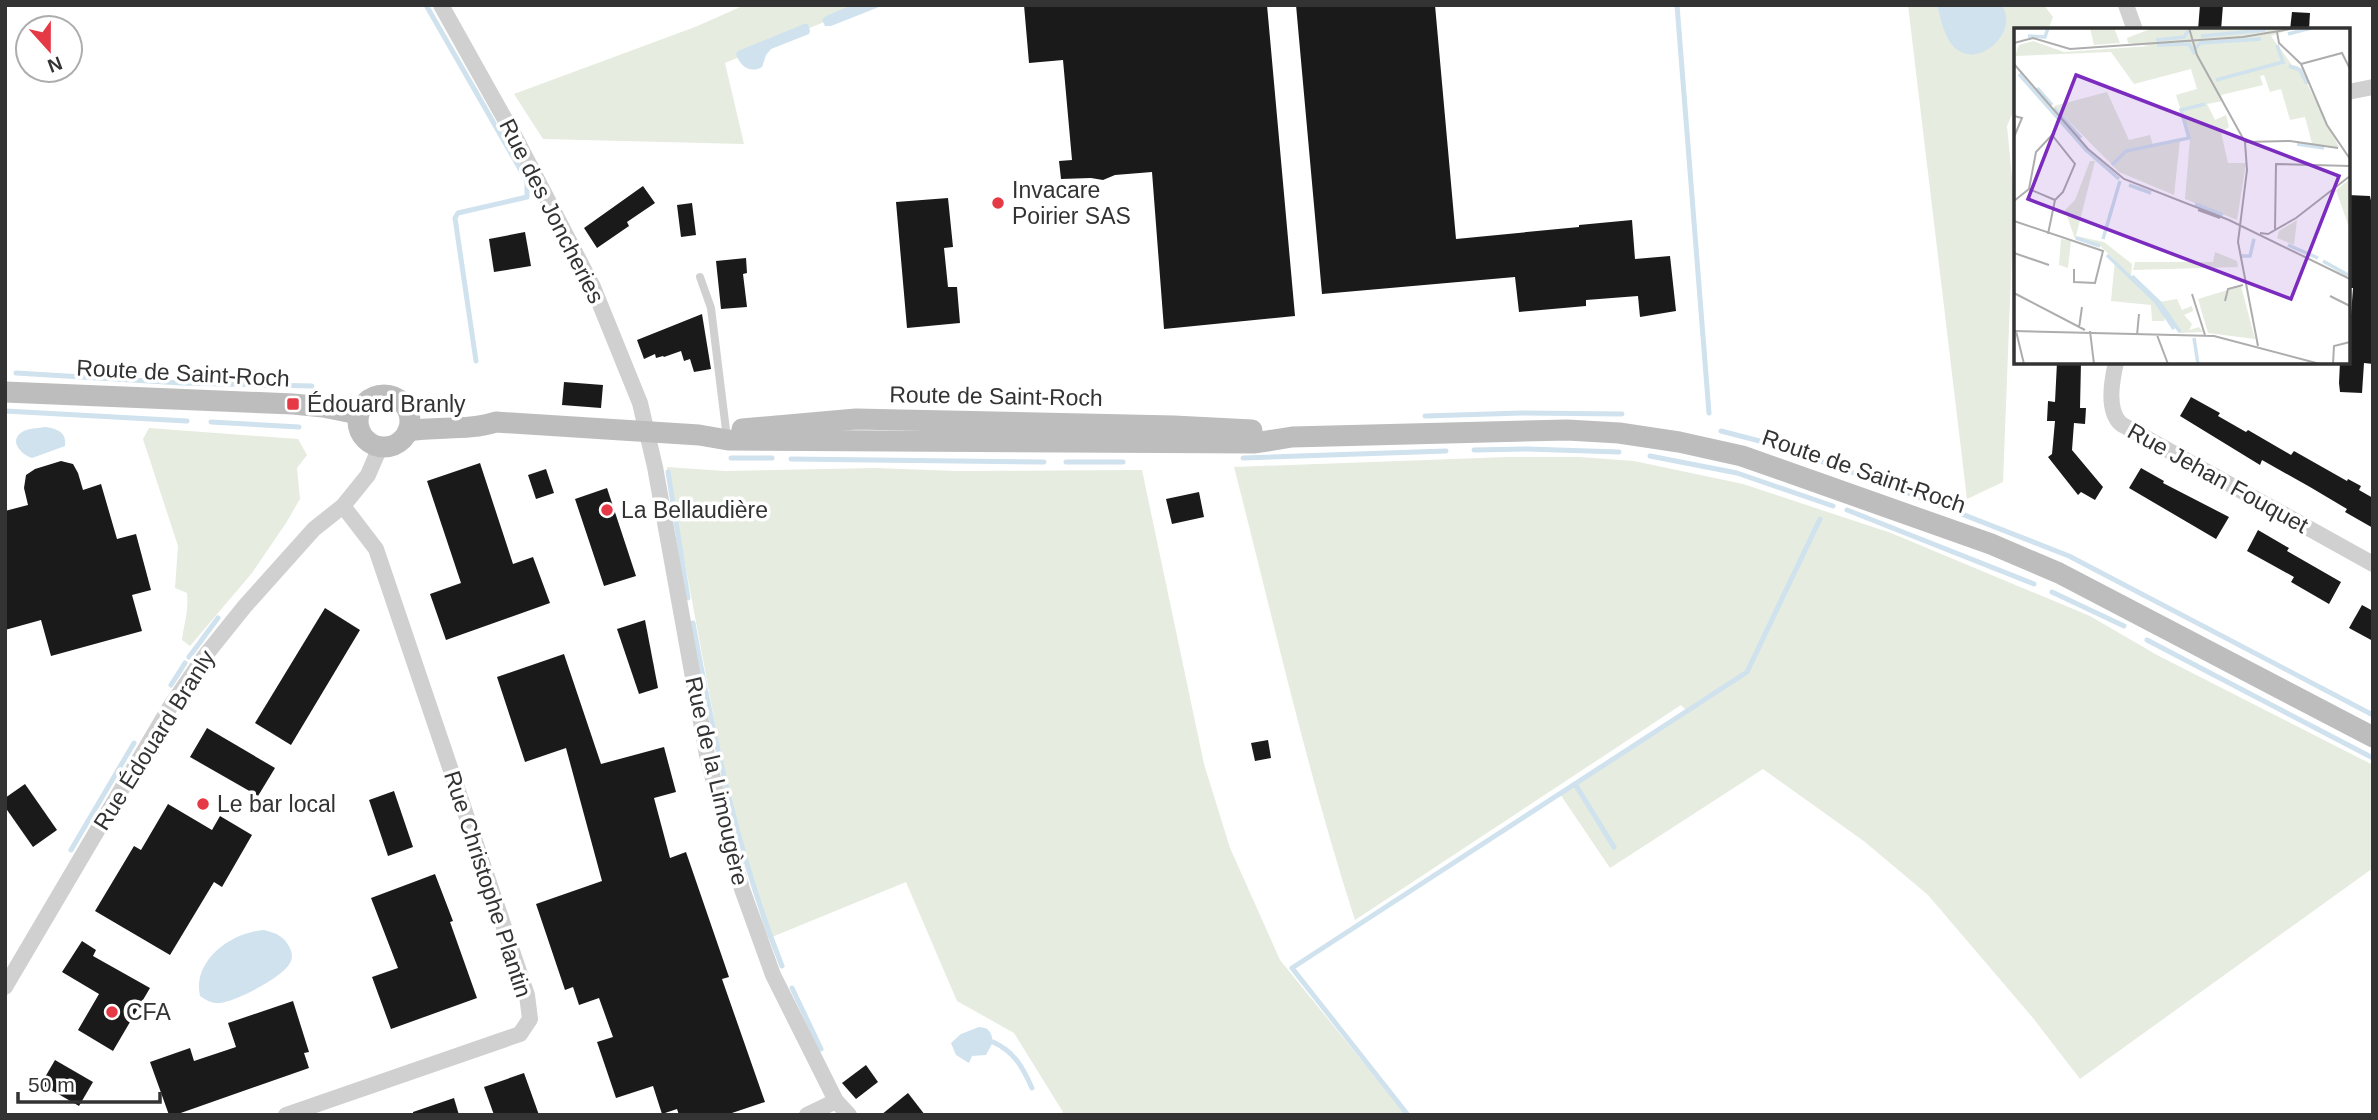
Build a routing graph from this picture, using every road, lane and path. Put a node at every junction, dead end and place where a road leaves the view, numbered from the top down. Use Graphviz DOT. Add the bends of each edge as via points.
graph roads {
  1 [pos="441,5"];
  2 [pos="2126,5"];
  3 [pos="2134,28"];
  4 [pos="2373,87"];
  5 [pos="2350,92"];
  6 [pos="701,276"];
  7 [pos="2116,364"];
  8 [pos="5,391"];
  9 [pos="407,408"];
  10 [pos="358,414"];
  11 [pos="496,422"];
  12 [pos="646,428"];
  13 [pos="726,430"];
  14 [pos="408,431"];
  15 [pos="699,435"];
  16 [pos="1292,437"];
  17 [pos="380,447"];
  18 [pos="343,506"];
  19 [pos="2373,564"];
  20 [pos="2373,737"];
  21 [pos="5,987"];
  22 [pos="836,1101"];
  23 [pos="286,1115"];
  24 [pos="807,1115"];
  25 [pos="849,1115"];
  1 -- 12 [label="street, Rue des Joncheries" via="593,287"];
  2 -- 3 [label="street"];
  4 -- 5 [label="street"];
  6 -- 13 [label="lane" via="710,308"];
  7 -- 19 [label="street, Rue Jehan Fouquet" via="2112,409 2121,424"];
  8 -- 10 [label="street, Route de Saint-Roch" via="293,404"];
  9 -- 10 [label="street" via="385,394 368,399"];
  9 -- 11 [label="street, Route de Saint-Roch"];
  9 -- 14 [label="street"];
  10 -- 17 [label="street" via="364,439"];
  11 -- 12 [label="street, Route de Saint-Roch"];
  11 -- 14 [label="street, Route de Saint-Roch"];
  12 -- 15 [label="street, Route de Saint-Roch"];
  12 -- 22 [label="street, Rue de la Limougère" via="707,755 742,889 773,975"];
  13 -- 15 [label="street, Route de Saint-Roch"];
  13 -- 16 [label="street, Route de Saint-Roch" via="856,419 1174,426 1256,430"];
  14 -- 17 [label="street" via="397,444"];
  15 -- 16 [label="street, Route de Saint-Roch" via="741,441 1034,444 1255,443"];
  16 -- 20 [label="street, Route de Saint-Roch" via="1567,430 1631,435 1742,456 1991,544 2059,573"];
  17 -- 18 [label="street, Rue Édouard Branly" via="368,475"];
  18 -- 21 [label="street, Rue Édouard Branly" via="314,529 204,657"];
  18 -- 23 [label="street, Rue Christophe Plantin" via="376,549 527,995 530,1018 520,1034"];
  22 -- 24 [label="street"];
  22 -- 25 [label="street, Rue de la Limougère"];
}
